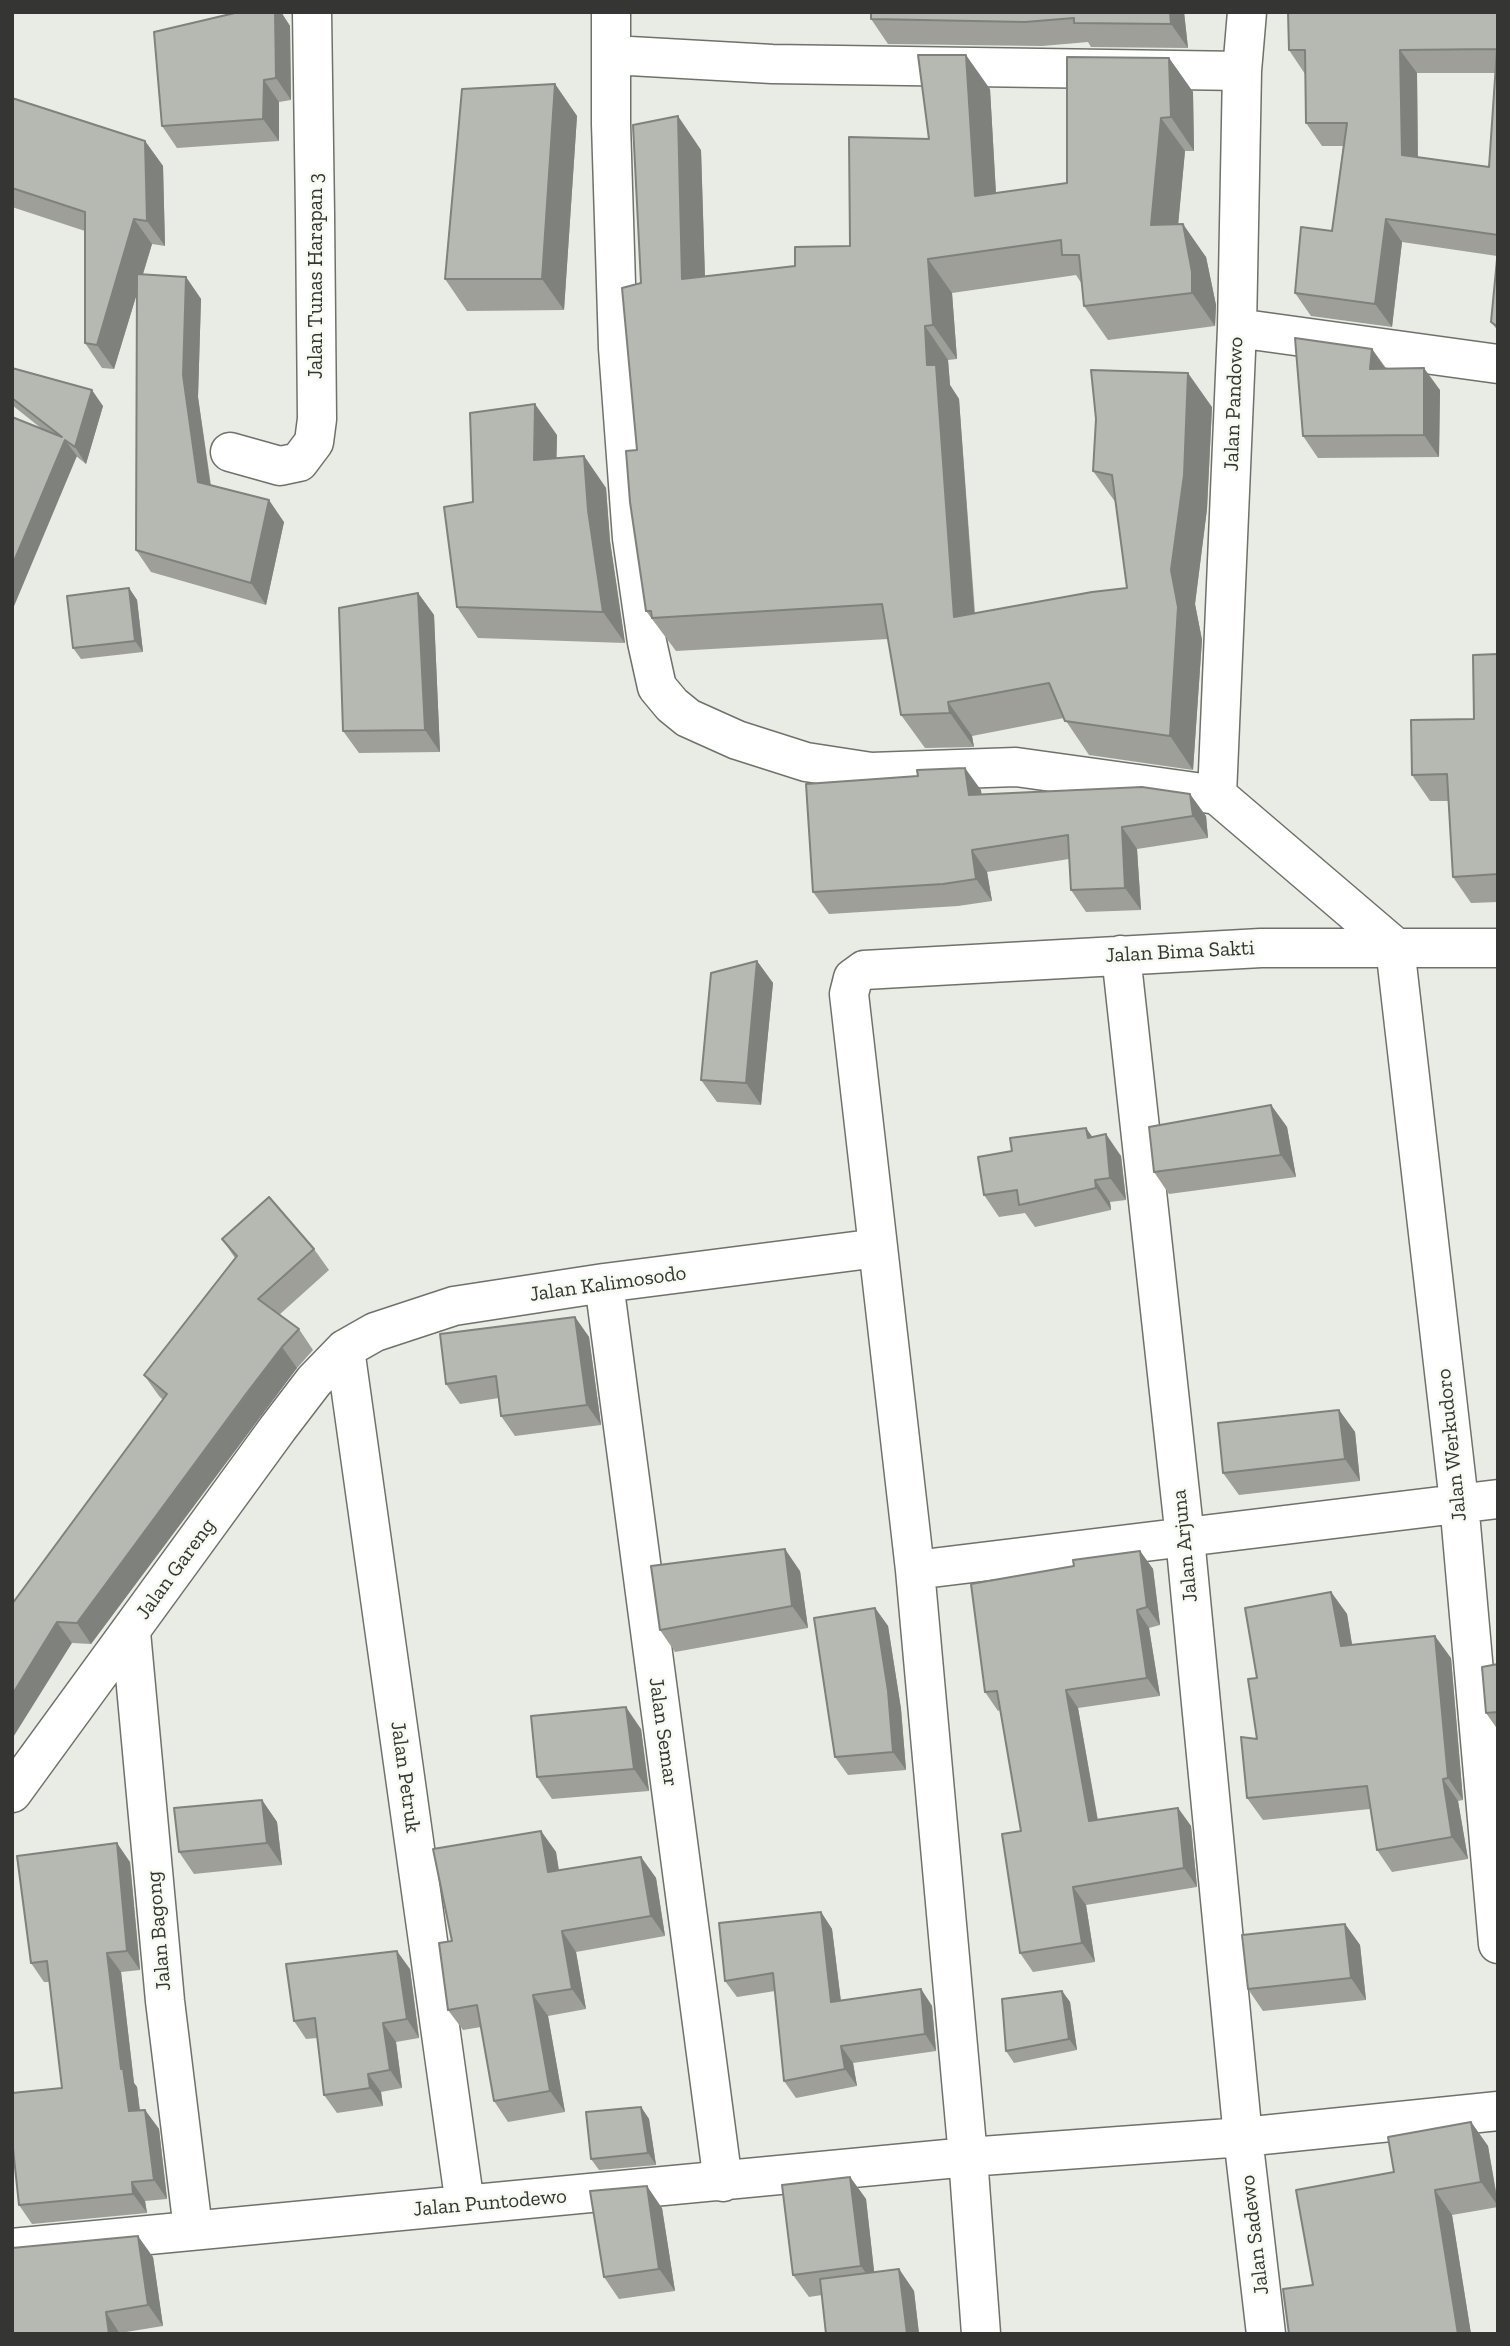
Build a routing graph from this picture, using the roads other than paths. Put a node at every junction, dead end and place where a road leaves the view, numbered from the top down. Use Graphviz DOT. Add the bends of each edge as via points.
graph roads {
  1 [pos="312,12"];
  2 [pos="611,12"];
  3 [pos="1247,12"];
  4 [pos="612,55"];
  5 [pos="1242,71"];
  6 [pos="1237,328"];
  7 [pos="1498,364"];
  8 [pos="230,452"];
  9 [pos="1217,795"];
  10 [pos="1395,947"];
  11 [pos="1498,948"];
  12 [pos="1121,955"];
  13 [pos="878,1248"];
  14 [pos="604,1283"];
  15 [pos="345,1349"];
  16 [pos="1498,1499"];
  17 [pos="1459,1502"];
  18 [pos="1185,1538"];
  19 [pos="915,1570"];
  20 [pos="131,1632"];
  21 [pos="12,1794"];
  22 [pos="1498,1944"];
  23 [pos="1498,2111"];
  24 [pos="1243,2137"];
  25 [pos="968,2157"];
  26 [pos="723,2182"];
  27 [pos="465,2205"];
  28 [pos="193,2229"];
  29 [pos="12,2248"];
  30 [pos="981,2334"];
  31 [pos="1266,2334"];
  1 -- 8 [label="street, Jalan Tunas Harapan 3" via="314,442 299,461 280,466"];
  2 -- 4 [label="street"];
  3 -- 5 [label="street, Jalan Pandowo"];
  4 -- 5 [label="street" via="772,64"];
  4 -- 9 [label="street" via="619,361 632,538 657,687 688,718 806,762 871,772 1016,767"];
  5 -- 6 [label="street, Jalan Pandowo"];
  6 -- 7 [label="street"];
  6 -- 9 [label="street, Jalan Pandowo"];
  9 -- 10 [label="street"];
  10 -- 11 [label="street, Jalan Bima Sakti"];
  10 -- 12 [label="street, Jalan Bima Sakti"];
  10 -- 17 [label="street, Jalan Werkudoro"];
  12 -- 13 [label="street, Jalan Bima Sakti" via="864,970 853,978 849,994"];
  12 -- 18 [label="street, Jalan Arjuna"];
  13 -- 14 [label="street, Jalan Kalimosodo"];
  13 -- 19 [label="street"];
  14 -- 15 [label="street, Jalan Kalimosodo" via="454,1306 375,1332"];
  14 -- 26 [label="street, Jalan Semar"];
  15 -- 20 [label="street, Jalan Gareng" via="278,1428"];
  15 -- 27 [label="street, Jalan Petruk"];
  16 -- 17 [label="street"];
  17 -- 18 [label="street"];
  17 -- 22 [label="street, Jalan Werkudoro"];
  18 -- 19 [label="street"];
  18 -- 24 [label="street, Jalan Arjuna"];
  19 -- 25 [label="street"];
  20 -- 21 [label="street, Jalan Gareng"];
  20 -- 28 [label="street, Jalan Bagong" via="165,2001"];
  23 -- 24 [label="street, Jalan Puntodewo"];
  24 -- 25 [label="street, Jalan Puntodewo"];
  24 -- 31 [label="street, Jalan Sadewo"];
  25 -- 26 [label="street, Jalan Puntodewo"];
  25 -- 30 [label="street"];
  26 -- 27 [label="street, Jalan Puntodewo"];
  27 -- 28 [label="street, Jalan Puntodewo"];
  28 -- 29 [label="street, Jalan Puntodewo"];
}
